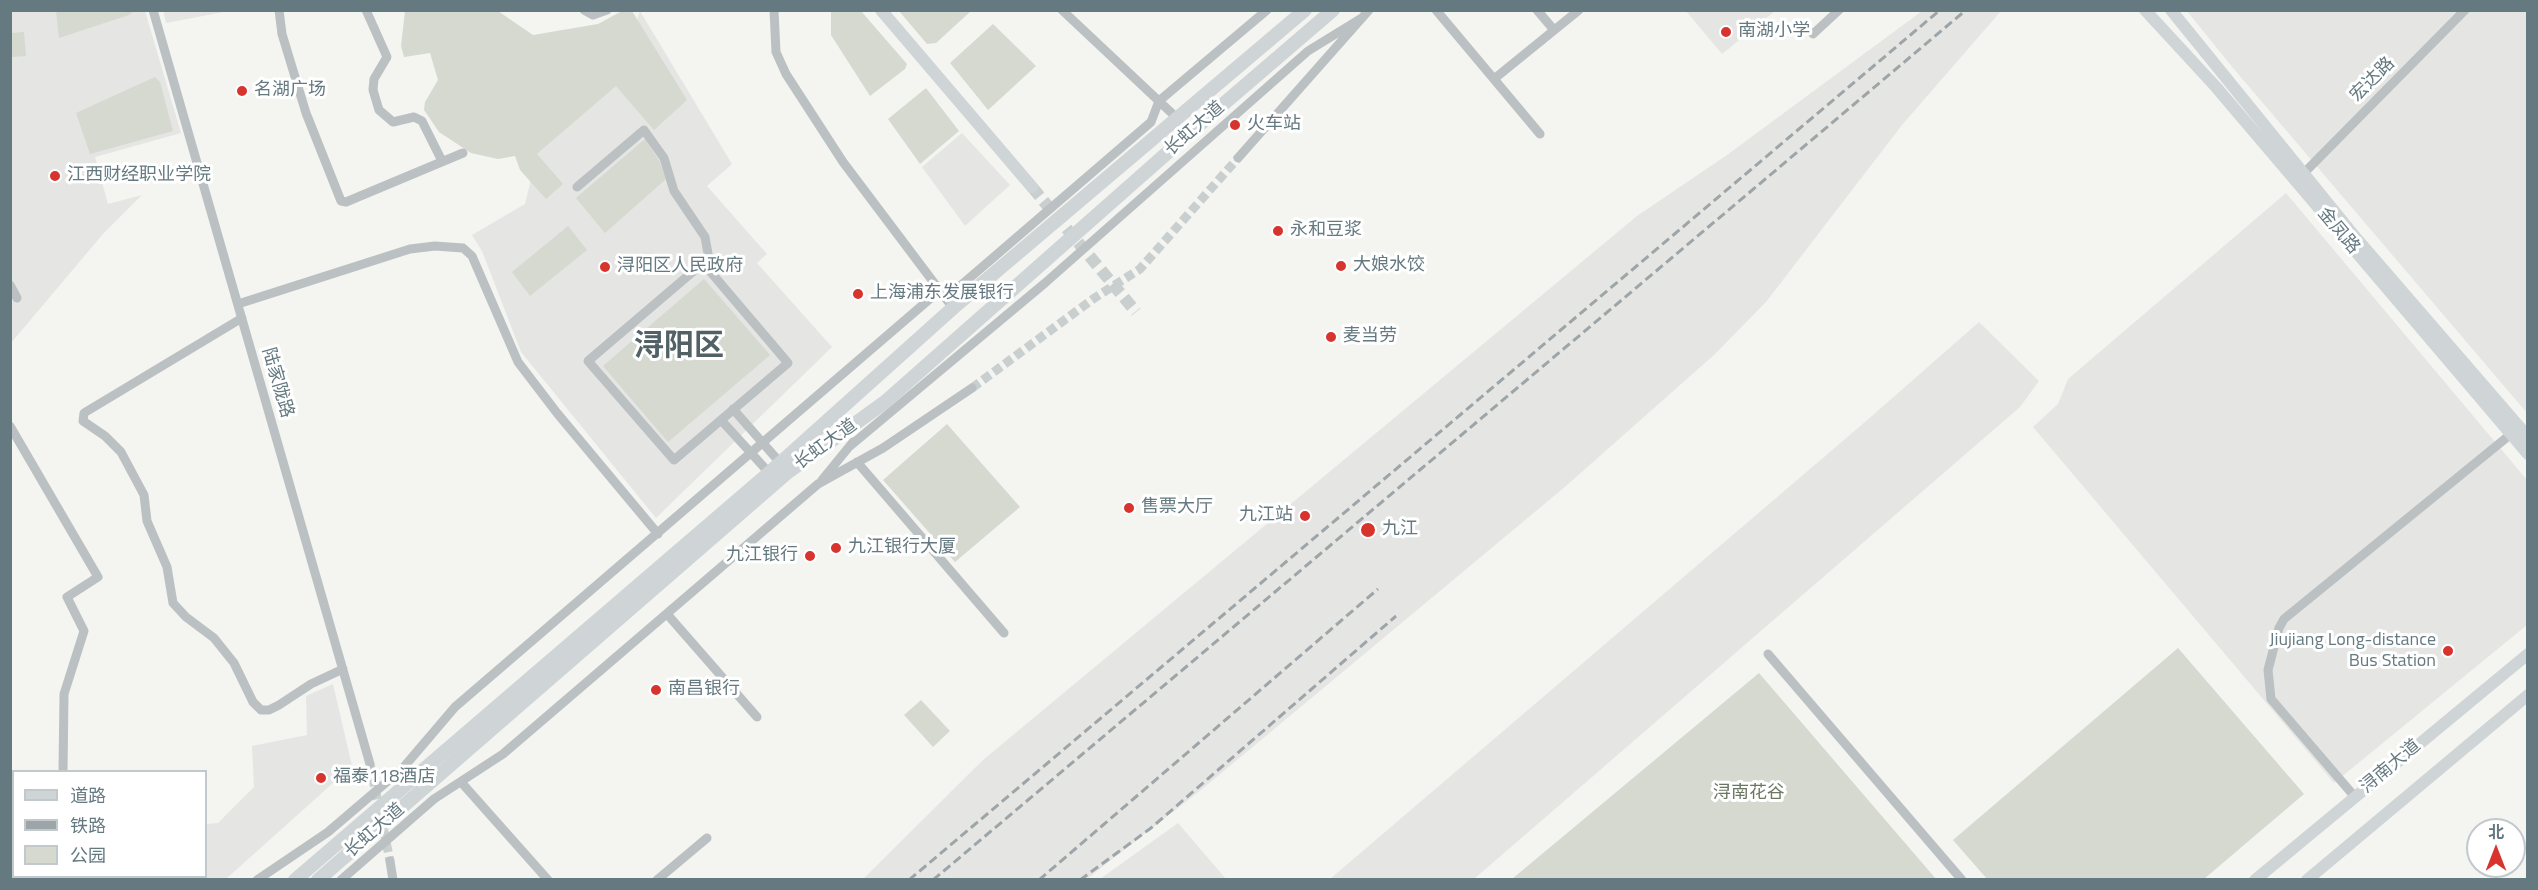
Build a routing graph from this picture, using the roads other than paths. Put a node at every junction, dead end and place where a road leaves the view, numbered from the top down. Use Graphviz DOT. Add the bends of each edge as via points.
graph roads {
  1 [pos="153,10"];
  2 [pos="279,10"];
  3 [pos="366,10"];
  4 [pos="584,10"];
  5 [pos="608,10"];
  6 [pos="774,10"];
  7 [pos="881,10"];
  8 [pos="1062,10"];
  9 [pos="1267,10"];
  10 [pos="1305,10"];
  11 [pos="1333,10"];
  12 [pos="1369,10"];
  13 [pos="1436,10"];
  14 [pos="1537,10"];
  15 [pos="1579,10"];
  16 [pos="1839,10"];
  17 [pos="2145,10"];
  18 [pos="2171,10"];
  19 [pos="2464,10"];
  20 [pos="1255,14"];
  21 [pos="1360,19"];
  22 [pos="1554,30"];
  23 [pos="1813,34"];
  24 [pos="1494,79"];
  25 [pos="1159,101"];
  26 [pos="1178,119"];
  27 [pos="1539,134"];
  28 [pos="463,153"];
  29 [pos="1238,158"];
  30 [pos="442,161"];
  31 [pos="2304,173"];
  32 [pos="578,187"];
  33 [pos="1032,187"];
  34 [pos="711,272"];
  35 [pos="10,285"];
  36 [pos="939,291"];
  37 [pos="17,298"];
  38 [pos="238,304"];
  39 [pos="953,308"];
  40 [pos="242,318"];
  41 [pos="972,388"];
  42 [pos="885,402"];
  43 [pos="733,409"];
  44 [pos="721,420"];
  45 [pos="10,426"];
  46 [pos="2511,434"];
  47 [pos="2528,437"];
  48 [pos="763,443"];
  49 [pos="850,446"];
  50 [pos="751,453"];
  51 [pos="2528,454"];
  52 [pos="857,462"];
  53 [pos="779,472"];
  54 [pos="818,484"];
  55 [pos="657,534"];
  56 [pos="667,614"];
  57 [pos="1004,633"];
  58 [pos="1768,654"];
  59 [pos="2528,654"];
  60 [pos="343,669"];
  61 [pos="2528,695"];
  62 [pos="757,717"];
  63 [pos="370,764"];
  64 [pos="63,770"];
  65 [pos="461,782"];
  66 [pos="2355,797"];
  67 [pos="707,838"];
  68 [pos="390,861"];
  69 [pos="258,879"];
  70 [pos="295,879"];
  71 [pos="318,879"];
  72 [pos="340,879"];
  73 [pos="393,879"];
  74 [pos="548,879"];
  75 [pos="657,879"];
  76 [pos="1962,879"];
  77 [pos="2255,879"];
  78 [pos="2307,879"];
  1 -- 38 [label="street, 陆家陇路"];
  2 -- 30 [label="street" via="282,34 306,113 341,201"];
  3 -- 30 [label="street" via="387,57 374,78 379,110 393,122 414,117 422,121"];
  4 -- 5 [label="street" via="593,15"];
  6 -- 36 [label="street" via="776,52 786,74 843,162"];
  7 -- 33 [label="main road"];
  8 -- 25 [label="street"];
  9 -- 20 [label="street"];
  10 -- 26 [label="highway, 长虹大道"];
  11 -- 42 [label="highway, 长虹大道"];
  12 -- 21 [label="street"];
  13 -- 24 [label="street"];
  14 -- 22 [label="street"];
  15 -- 22 [label="street"];
  16 -- 23 [label="street"];
  17 -- 46 [label="main road, 金凤路" via="2216,87"];
  18 -- 31 [label="main road, 金凤路"];
  19 -- 31 [label="street, 宏达路"];
  20 -- 25 [label="street"];
  21 -- 29 [label="street"];
  21 -- 49 [label="street" via="1308,51 1045,283"];
  22 -- 24 [label="street"];
  24 -- 27 [label="street"];
  25 -- 26 [label="street"];
  25 -- 36 [label="street" via="1151,122 959,287"];
  26 -- 39 [label="highway, 长虹大道"];
  28 -- 30 [label="street"];
  31 -- 47 [label="main road, 金凤路"];
  32 -- 34 [label="street" via="644,130 664,158 674,191 705,237"];
  34 -- 43 [label="street" via="788,363"];
  34 -- 44 [label="street" via="703,263 588,361 674,460"];
  35 -- 37 [label="street"];
  36 -- 39 [label="street"];
  36 -- 48 [label="street"];
  38 -- 40 [label="street, 陆家陇路"];
  38 -- 55 [label="street" via="410,249 463,248 472,256 524,370"];
  39 -- 53 [label="highway, 长虹大道"];
  40 -- 60 [label="street, 陆家陇路"];
  40 -- 60 [label="street" via="84,413 83,421 121,452 144,495 147,521 167,567 174,603 214,638 234,663 261,710 279,705"];
  41 -- 52 [label="street"];
  42 -- 49 [label="street"];
  42 -- 53 [label="highway, 长虹大道"];
  43 -- 44 [label="street"];
  43 -- 48 [label="street"];
  44 -- 50 [label="street"];
  45 -- 64 [label="street" via="98,578 67,597 84,631 64,694"];
  46 -- 51 [label="main road, 金凤路"];
  46 -- 66 [label="street" via="2284,619 2279,628 2268,670 2271,699"];
  48 -- 50 [label="street"];
  48 -- 53 [label="street"];
  49 -- 54 [label="street"];
  50 -- 53 [label="street"];
  50 -- 55 [label="street"];
  52 -- 54 [label="street"];
  52 -- 57 [label="street"];
  53 -- 70 [label="highway, 长虹大道"];
  53 -- 71 [label="highway, 长虹大道"];
  54 -- 56 [label="street"];
  55 -- 69 [label="street" via="455,707 403,768 328,832"];
  56 -- 62 [label="street"];
  56 -- 65 [label="street" via="503,754"];
  58 -- 76 [label="street"];
  59 -- 66 [label="main road, 浔南大道"];
  60 -- 63 [label="street, 陆家陇路"];
  61 -- 78 [label="main road, 浔南大道"];
  65 -- 72 [label="street"];
  65 -- 74 [label="street"];
  66 -- 77 [label="main road, 浔南大道"];
  67 -- 75 [label="street"];
  68 -- 73 [label="street"];
}
